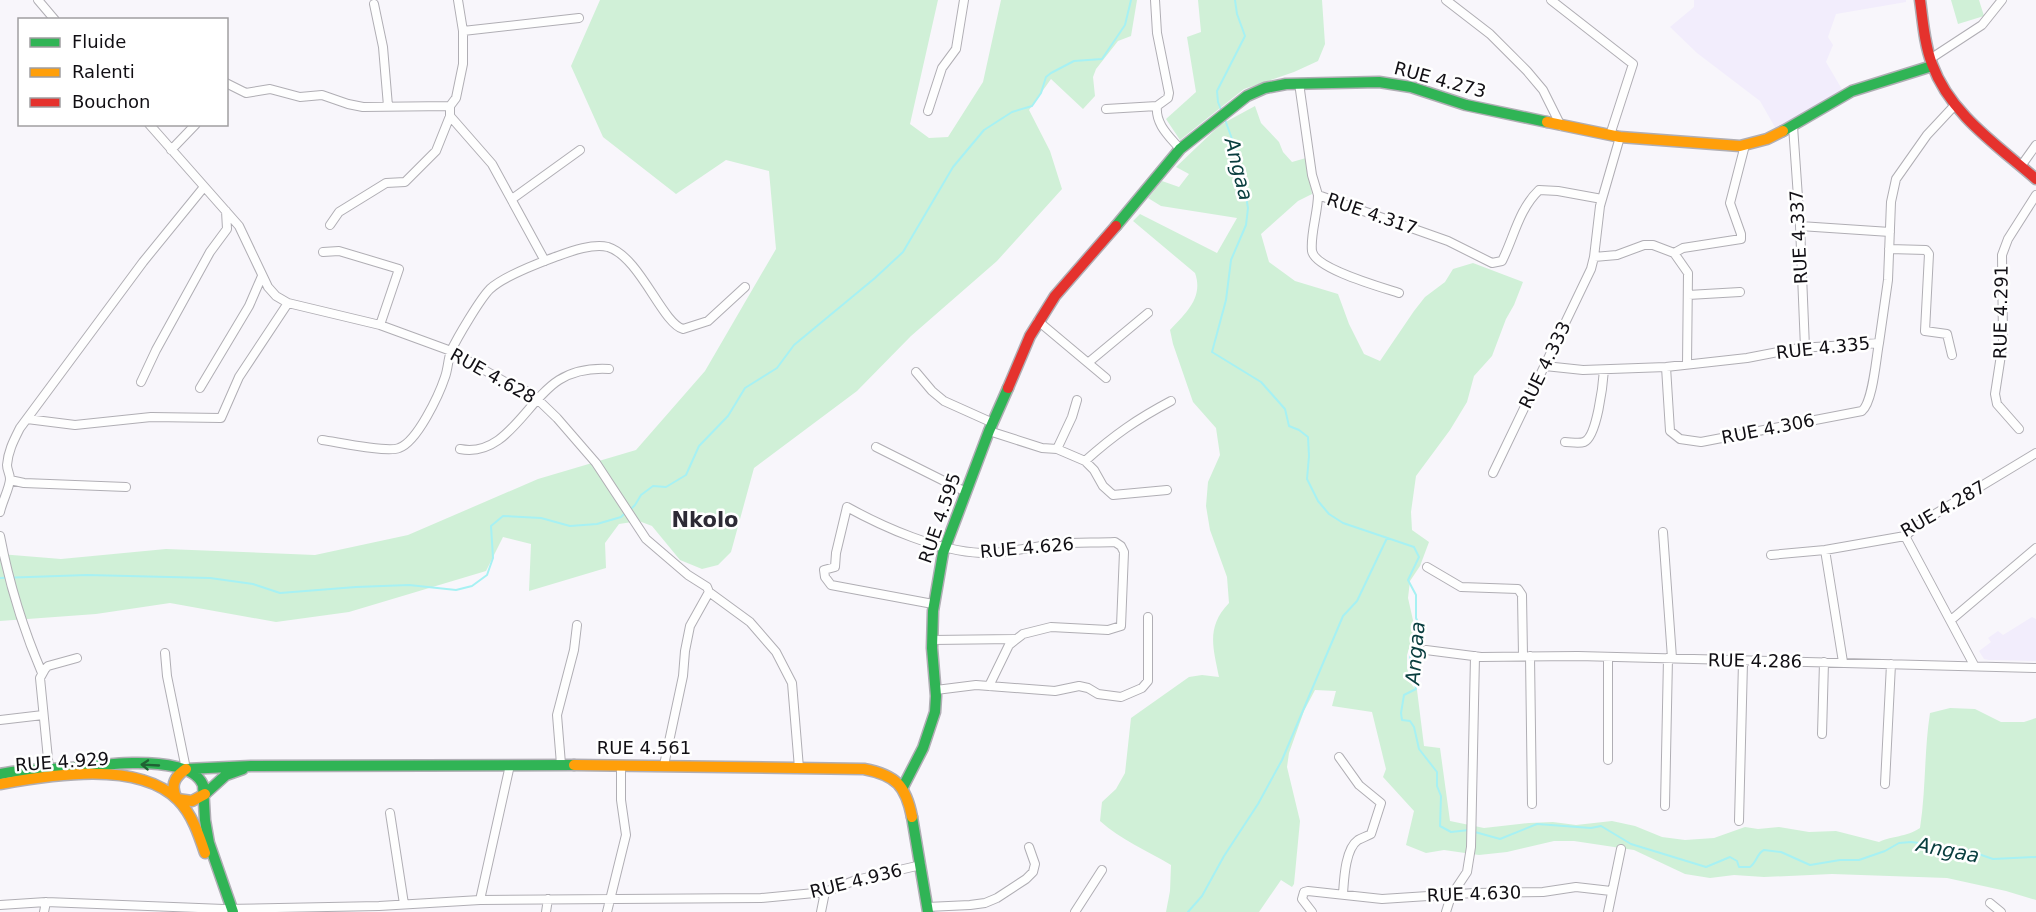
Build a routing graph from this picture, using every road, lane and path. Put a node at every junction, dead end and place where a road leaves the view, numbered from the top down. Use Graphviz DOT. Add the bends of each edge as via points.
graph roads {
  1 [pos="38,0"];
  2 [pos="458,0"];
  3 [pos="964,0"];
  4 [pos="1155,0"];
  5 [pos="1446,0"];
  6 [pos="1551,0"];
  7 [pos="1920,0"];
  8 [pos="2002,0"];
  9 [pos="374,4"];
  10 [pos="53,18"];
  11 [pos="579,18"];
  12 [pos="463,31"];
  13 [pos="1931,62"];
  14 [pos="1299,83"];
  15 [pos="228,84"];
  16 [pos="1955,105"];
  17 [pos="388,106"];
  18 [pos="450,106"];
  19 [pos="1157,106"];
  20 [pos="1106,109"];
  21 [pos="928,111"];
  22 [pos="450,116"];
  23 [pos="151,126"];
  24 [pos="194,126"];
  25 [pos="1561,126"];
  26 [pos="1793,126"];
  27 [pos="1615,136"];
  28 [pos="1745,145"];
  29 [pos="2036,145"];
  30 [pos="1180,149"];
  31 [pos="171,150"];
  32 [pos="579,150"];
  33 [pos="2021,166"];
  34 [pos="2036,179"];
  35 [pos="204,187"];
  36 [pos="1318,195"];
  37 [pos="2036,195"];
  38 [pos="512,199"];
  39 [pos="1602,199"];
  40 [pos="226,211"];
  41 [pos="330,225"];
  42 [pos="1800,226"];
  43 [pos="1890,232"];
  44 [pos="1889,249"];
  45 [pos="322,252"];
  46 [pos="1674,254"];
  47 [pos="1594,257"];
  48 [pos="545,261"];
  49 [pos="262,276"];
  50 [pos="745,287"];
  51 [pos="1740,292"];
  52 [pos="1399,293"];
  53 [pos="1688,295"];
  54 [pos="288,303"];
  55 [pos="1148,313"];
  56 [pos="1038,321"];
  57 [pos="380,325"];
  58 [pos="1030,336"];
  59 [pos="1879,343"];
  60 [pos="1805,348"];
  61 [pos="451,351"];
  62 [pos="1952,356"];
  63 [pos="1089,362"];
  64 [pos="1687,364"];
  65 [pos="1545,366"];
  66 [pos="1665,367"];
  67 [pos="609,369"];
  68 [pos="1604,370"];
  69 [pos="916,372"];
  70 [pos="1106,378"];
  71 [pos="141,382"];
  72 [pos="200,388"];
  73 [pos="537,398"];
  74 [pos="1077,400"];
  75 [pos="1171,401"];
  76 [pos="27,419"];
  77 [pos="991,427"];
  78 [pos="2019,429"];
  79 [pos="322,440"];
  80 [pos="1565,442"];
  81 [pos="876,447"];
  82 [pos="1057,448"];
  83 [pos="460,449"];
  84 [pos="2036,453"];
  85 [pos="1085,461"];
  86 [pos="1493,473"];
  87 [pos="10,480"];
  88 [pos="126,488"];
  89 [pos="1167,490"];
  90 [pos="966,492"];
  91 [pos="0,512"];
  92 [pos="1663,532"];
  93 [pos="0,536"];
  94 [pos="1905,536"];
  95 [pos="945,548"];
  96 [pos="2036,548"];
  97 [pos="1825,550"];
  98 [pos="1771,555"];
  99 [pos="1427,567"];
  100 [pos="709,592"];
  101 [pos="933,604"];
  102 [pos="1148,617"];
  103 [pos="1951,620"];
  104 [pos="577,625"];
  105 [pos="1015,639"];
  106 [pos="932,640"];
  107 [pos="1426,650"];
  108 [pos="165,653"];
  109 [pos="1475,656"];
  110 [pos="1526,656"];
  111 [pos="1608,657"];
  112 [pos="77,658"];
  113 [pos="1670,658"];
  114 [pos="1743,662"];
  115 [pos="1824,662"];
  116 [pos="1843,662"];
  117 [pos="1891,664"];
  118 [pos="1974,665"];
  119 [pos="2036,668"];
  120 [pos="42,674"];
  121 [pos="989,686"];
  122 [pos="936,690"];
  123 [pos="43,716"];
  124 [pos="0,720"];
  125 [pos="1822,734"];
  126 [pos="1339,757"];
  127 [pos="1608,760"];
  128 [pos="510,765"];
  129 [pos="561,765"];
  130 [pos="621,765"];
  131 [pos="664,765"];
  132 [pos="251,766"];
  133 [pos="799,768"];
  134 [pos="49,769"];
  135 [pos="186,769"];
  136 [pos="0,774"];
  137 [pos="0,784"];
  138 [pos="1885,784"];
  139 [pos="903,787"];
  140 [pos="205,794"];
  141 [pos="177,799"];
  142 [pos="1532,804"];
  143 [pos="1665,806"];
  144 [pos="390,813"];
  145 [pos="1739,821"];
  146 [pos="1029,847"];
  147 [pos="1621,849"];
  148 [pos="921,865"];
  149 [pos="1102,870"];
  150 [pos="1611,891"];
  151 [pos="825,892"];
  152 [pos="1343,894"];
  153 [pos="1451,896"];
  154 [pos="610,898"];
  155 [pos="548,899"];
  156 [pos="480,900"];
  157 [pos="46,902"];
  158 [pos="1990,903"];
  159 [pos="0,904"];
  160 [pos="404,904"];
  161 [pos="928,910"];
  162 [pos="229,911"];
  163 [pos="44,912"];
  164 [pos="546,912"];
  165 [pos="608,912"];
  166 [pos="821,912"];
  167 [pos="1075,912"];
  168 [pos="1312,912"];
  169 [pos="1446,912"];
  170 [pos="1608,912"];
  171 [pos="2001,912"];
  1 -- 10 [label="street"];
  2 -- 12 [label="street"];
  3 -- 21 [label="street" via="956,49 942,68"];
  4 -- 19 [label="street" via="1169,93"];
  5 -- 25 [label="street" via="1490,34 1527,71 1543,90"];
  6 -- 27 [label="street, RUE 4.333" via="1633,64"];
  7 -- 13 [label="main road"];
  8 -- 13 [label="street" via="1982,26"];
  9 -- 17 [label="street"];
  11 -- 12 [label="street"];
  12 -- 18 [label="street" via="463,64 456,98"];
  13 -- 16 [label="main road"];
  13 -- 26 [label="main road, RUE 4.273" via="1852,91"];
  14 -- 25 [label="main road, RUE 4.273" via="1390,83"];
  14 -- 30 [label="main road, RUE 4.273" via="1265,88 1247,96"];
  14 -- 36 [label="street, RUE 4.317"];
  15 -- 17 [label="street" via="246,93 270,89 300,97 322,95 363,107"];
  16 -- 33 [label="main road"];
  16 -- 43 [label="street, RUE 4.335" via="1927,135 1896,179"];
  17 -- 18 [label="street"];
  18 -- 22 [label="street"];
  19 -- 20 [label="street"];
  19 -- 30 [label="street" via="1159,123"];
  22 -- 38 [label="street" via="492,164"];
  22 -- 41 [label="street" via="436,151 405,182 387,183 339,212"];
  23 -- 31 [label="street, RUE 4.628"];
  24 -- 31 [label="street"];
  25 -- 27 [label="main road, RUE 4.273"];
  26 -- 28 [label="main road, RUE 4.273"];
  26 -- 42 [label="street, RUE 4.337"];
  27 -- 28 [label="main road, RUE 4.273"];
  27 -- 39 [label="street, RUE 4.333"];
  28 -- 46 [label="street" via="1730,203 1741,239 1683,248"];
  29 -- 33 [label="street"];
  30 -- 56 [label="main road, RUE 4.273"];
  31 -- 35 [label="street, RUE 4.628"];
  32 -- 38 [label="street"];
  33 -- 34 [label="main road"];
  35 -- 40 [label="street, RUE 4.628"];
  35 -- 76 [label="street" via="143,262"];
  36 -- 39 [label="street, RUE 4.317" via="1448,241 1497,263 1502,261 1524,209 1539,190"];
  36 -- 52 [label="street" via="1314,258 1332,269"];
  37 -- 78 [label="street, RUE 4.291" via="2002,255 2003,342 1995,394 1997,404"];
  38 -- 48 [label="street"];
  39 -- 47 [label="street, RUE 4.333"];
  40 -- 49 [label="street, RUE 4.628" via="239,226"];
  40 -- 71 [label="street" via="227,229 210,252"];
  42 -- 43 [label="street"];
  42 -- 60 [label="street, RUE 4.337"];
  43 -- 44 [label="street, RUE 4.335"];
  44 -- 59 [label="street, RUE 4.335"];
  44 -- 62 [label="street" via="1921,248 1929,254 1925,331 1947,334"];
  45 -- 57 [label="street" via="339,251 399,268"];
  46 -- 47 [label="street" via="1644,245 1617,255"];
  46 -- 53 [label="street" via="1688,273"];
  47 -- 65 [label="street, RUE 4.333"];
  48 -- 50 [label="street" via="593,247 617,252 638,273 671,322 683,329 708,321"];
  48 -- 61 [label="street" via="492,287"];
  49 -- 54 [label="street, RUE 4.628" via="267,287"];
  49 -- 72 [label="street" via="249,306"];
  51 -- 53 [label="street"];
  53 -- 64 [label="street"];
  54 -- 57 [label="street, RUE 4.628"];
  54 -- 76 [label="street" via="239,377 221,418 151,417 75,425"];
  55 -- 63 [label="street"];
  56 -- 58 [label="main road, RUE 4.273"];
  56 -- 63 [label="street"];
  57 -- 61 [label="street, RUE 4.628"];
  58 -- 77 [label="main road, RUE 4.595"];
  59 -- 60 [label="street, RUE 4.335"];
  59 -- 66 [label="street, RUE 4.306" via="1870,397 1862,411 1701,442 1680,439 1670,431"];
  60 -- 64 [label="street, RUE 4.335"];
  61 -- 73 [label="street, RUE 4.628"];
  61 -- 79 [label="street" via="445,378 429,411 406,444 395,449"];
  63 -- 70 [label="street"];
  64 -- 66 [label="street, RUE 4.335"];
  65 -- 68 [label="street, RUE 4.335"];
  65 -- 86 [label="street, RUE 4.333"];
  66 -- 68 [label="street, RUE 4.335"];
  67 -- 73 [label="street" via="586,368 560,379"];
  68 -- 80 [label="street" via="1602,395 1589,438"];
  69 -- 77 [label="street" via="944,400"];
  73 -- 83 [label="street" via="493,445 472,452"];
  73 -- 100 [label="street, RUE 4.628" via="596,464 646,540"];
  74 -- 82 [label="street"];
  75 -- 85 [label="street" via="1138,419"];
  76 -- 87 [label="street" via="9,452"];
  77 -- 82 [label="street" via="1042,448"];
  77 -- 90 [label="main road, RUE 4.595"];
  81 -- 90 [label="street"];
  82 -- 85 [label="street"];
  84 -- 94 [label="street, RUE 4.287"];
  85 -- 89 [label="street" via="1113,495"];
  87 -- 88 [label="street"];
  87 -- 91 [label="street"];
  90 -- 95 [label="main road, RUE 4.595"];
  92 -- 113 [label="street"];
  93 -- 120 [label="street" via="25,632"];
  94 -- 97 [label="street, RUE 4.287"];
  94 -- 103 [label="street"];
  95 -- 101 [label="main road, RUE 4.595"];
  95 -- 101 [label="street, RUE 4.626" via="887,527 847,507 835,567 824,570 831,585"];
  95 -- 105 [label="street, RUE 4.626" via="983,554 1057,544 1121,546 1121,626 1101,630 1051,627"];
  96 -- 103 [label="street"];
  97 -- 98 [label="street, RUE 4.287"];
  97 -- 116 [label="street"];
  99 -- 110 [label="street" via="1461,587 1518,589 1522,595"];
  100 -- 131 [label="street" via="690,626"];
  100 -- 133 [label="street, RUE 4.628" via="750,622 782,662 792,683"];
  101 -- 106 [label="main road, RUE 4.595"];
  102 -- 121 [label="street" via="1146,685 1121,697 1079,686 1047,691"];
  103 -- 118 [label="street"];
  104 -- 129 [label="street" via="557,715"];
  105 -- 106 [label="street"];
  105 -- 121 [label="street"];
  106 -- 122 [label="main road, RUE 4.595"];
  107 -- 109 [label="street, RUE 4.286"];
  108 -- 135 [label="street"];
  109 -- 110 [label="street, RUE 4.286"];
  109 -- 153 [label="street" via="1471,847 1467,872"];
  110 -- 111 [label="street, RUE 4.286"];
  110 -- 142 [label="street"];
  111 -- 113 [label="street, RUE 4.286"];
  111 -- 127 [label="street"];
  112 -- 120 [label="street" via="48,666"];
  113 -- 114 [label="street, RUE 4.286"];
  113 -- 143 [label="street"];
  114 -- 115 [label="street, RUE 4.286"];
  114 -- 145 [label="street"];
  115 -- 116 [label="street, RUE 4.286"];
  115 -- 125 [label="street"];
  116 -- 117 [label="street, RUE 4.286"];
  117 -- 118 [label="street, RUE 4.286"];
  117 -- 138 [label="street"];
  118 -- 119 [label="street, RUE 4.286"];
  120 -- 123 [label="street"];
  121 -- 122 [label="street"];
  122 -- 139 [label="main road, RUE 4.595" via="931,727"];
  123 -- 124 [label="street"];
  123 -- 134 [label="street"];
  126 -- 152 [label="street" via="1359,785 1381,803 1371,834 1356,841 1350,854"];
  128 -- 129 [label="main road, RUE 4.561"];
  128 -- 132 [label="main road, RUE 4.561"];
  128 -- 156 [label="street"];
  129 -- 130 [label="main road, RUE 4.561"];
  130 -- 131 [label="main road, RUE 4.561"];
  130 -- 154 [label="street" via="626,835"];
  131 -- 133 [label="main road, RUE 4.561"];
  132 -- 135 [label="main road, RUE 4.561"];
  132 -- 140 [label="main road, RUE 4.561" via="226,775"];
  133 -- 139 [label="main road, RUE 4.561" via="864,769 890,777"];
  135 -- 134 [label="main road, RUE 4.561, one-way" via="126,764"];
  134 -- 136 [label="main road, RUE 4.561"];
  135 -- 140 [label="main road" via="194,772"];
  135 -- 141 [label="main road" via="174,779"];
  137 -- 141 [label="main road, RUE 4.929" via="110,774 144,780"];
  139 -- 148 [label="main road"];
  140 -- 141 [label="main road" via="192,801"];
  140 -- 162 [label="main road" via="205,822"];
  141 -- 162 [label="main road, RUE 4.929" via="198,832"];
  144 -- 160 [label="street"];
  146 -- 161 [label="street" via="1035,864 1033,872 997,898"];
  147 -- 150 [label="street"];
  148 -- 151 [label="street, RUE 4.936" via="856,880"];
  148 -- 161 [label="main road"];
  149 -- 167 [label="street"];
  150 -- 153 [label="street, RUE 4.630" via="1576,886 1543,892"];
  150 -- 170 [label="street"];
  151 -- 154 [label="street, RUE 4.936" via="761,898"];
  151 -- 166 [label="street"];
  152 -- 153 [label="street, RUE 4.630" via="1374,899"];
  152 -- 168 [label="street, RUE 4.630" via="1308,891 1302,899"];
  153 -- 169 [label="street"];
  154 -- 155 [label="street, RUE 4.936"];
  154 -- 165 [label="street"];
  155 -- 156 [label="street, RUE 4.936"];
  155 -- 164 [label="street"];
  156 -- 160 [label="street, RUE 4.936"];
  157 -- 159 [label="street, RUE 4.936"];
  157 -- 162 [label="street, RUE 4.936"];
  157 -- 163 [label="street"];
  158 -- 171 [label="street"];
  160 -- 162 [label="street, RUE 4.936"];
}
